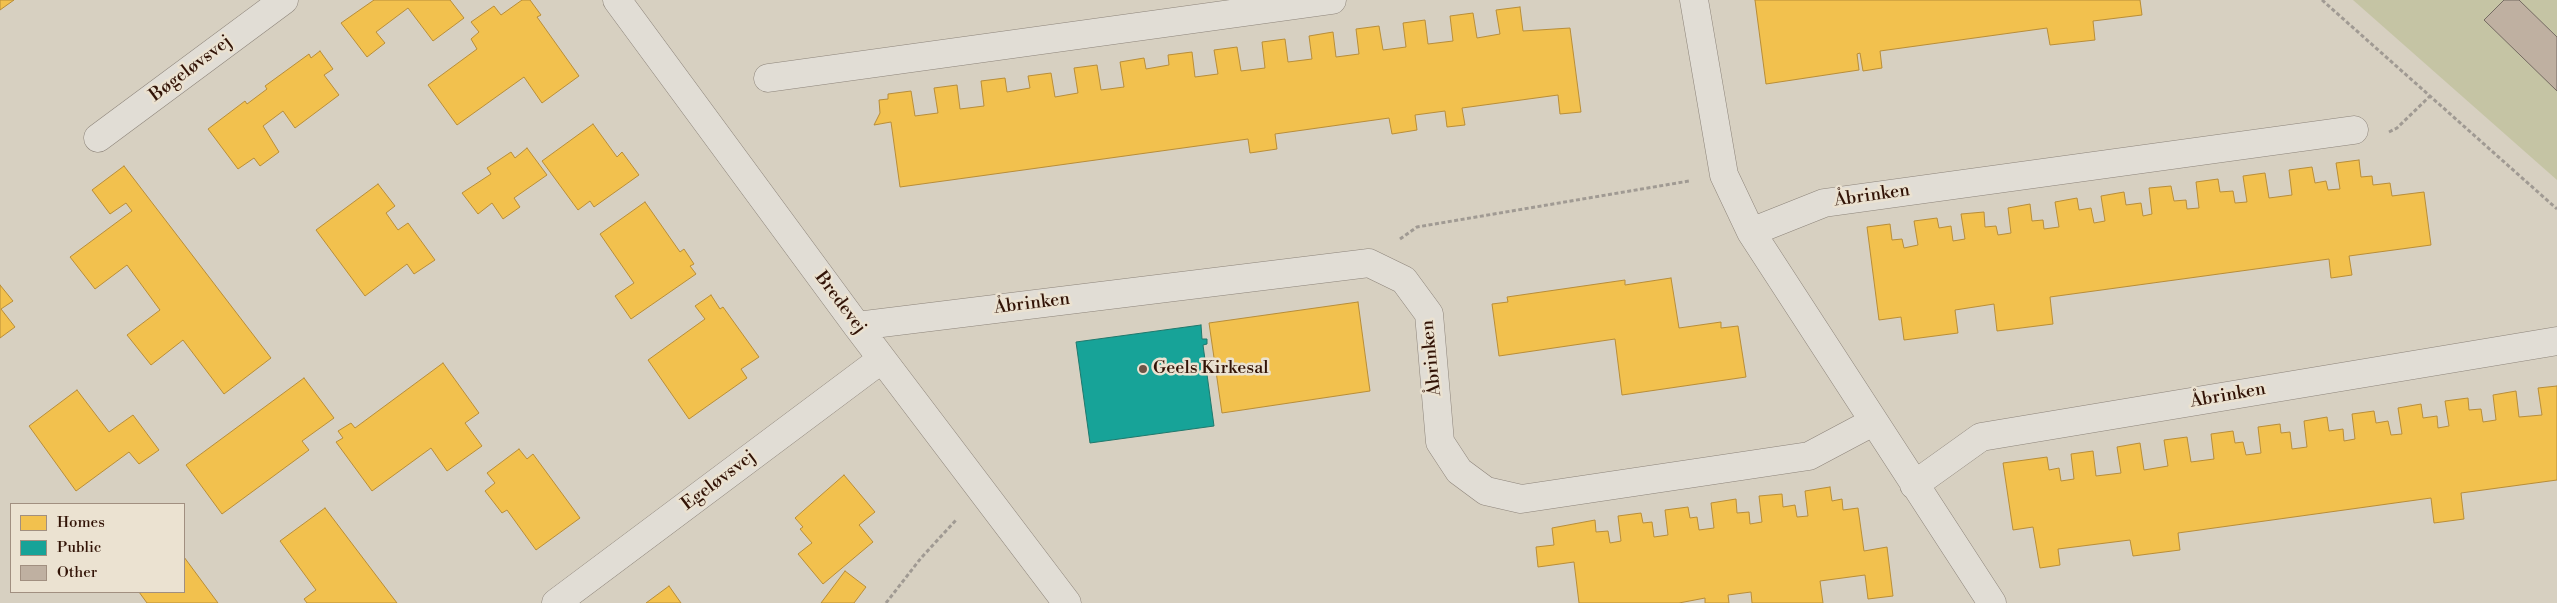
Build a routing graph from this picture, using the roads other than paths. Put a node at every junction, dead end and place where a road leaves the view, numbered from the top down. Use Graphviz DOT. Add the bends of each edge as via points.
graph roads {
  1 [pos="284,0"];
  2 [pos="617,0"];
  3 [pos="1332,0"];
  4 [pos="1694,0"];
  5 [pos="768,78"];
  6 [pos="2354,130"];
  7 [pos="98,138"];
  8 [pos="1751,232"];
  9 [pos="857,326"];
  10 [pos="2557,341"];
  11 [pos="882,358"];
  12 [pos="1873,422"];
  13 [pos="1914,486"];
  14 [pos="556,603"];
  15 [pos="1067,603"];
  16 [pos="1992,603"];
  1 -- 7 [label="street, Bøgeløvsvej"];
  2 -- 9 [label="street, Bredevej"];
  3 -- 5 [label="street"];
  4 -- 8 [label="street" via="1724,175"];
  6 -- 8 [label="street, Åbrinken" via="1824,203"];
  8 -- 12 [label="street"];
  9 -- 11 [label="street, Bredevej"];
  9 -- 12 [label="street, Åbrinken" via="1369,263 1404,280 1429,314 1440,442 1459,471 1486,491 1521,499 1809,456"];
  10 -- 13 [label="street, Åbrinken" via="1981,437"];
  11 -- 14 [label="street, Egeløvsvej"];
  11 -- 15 [label="street, Bredevej"];
  12 -- 13 [label="street"];
  13 -- 16 [label="street"];
}
